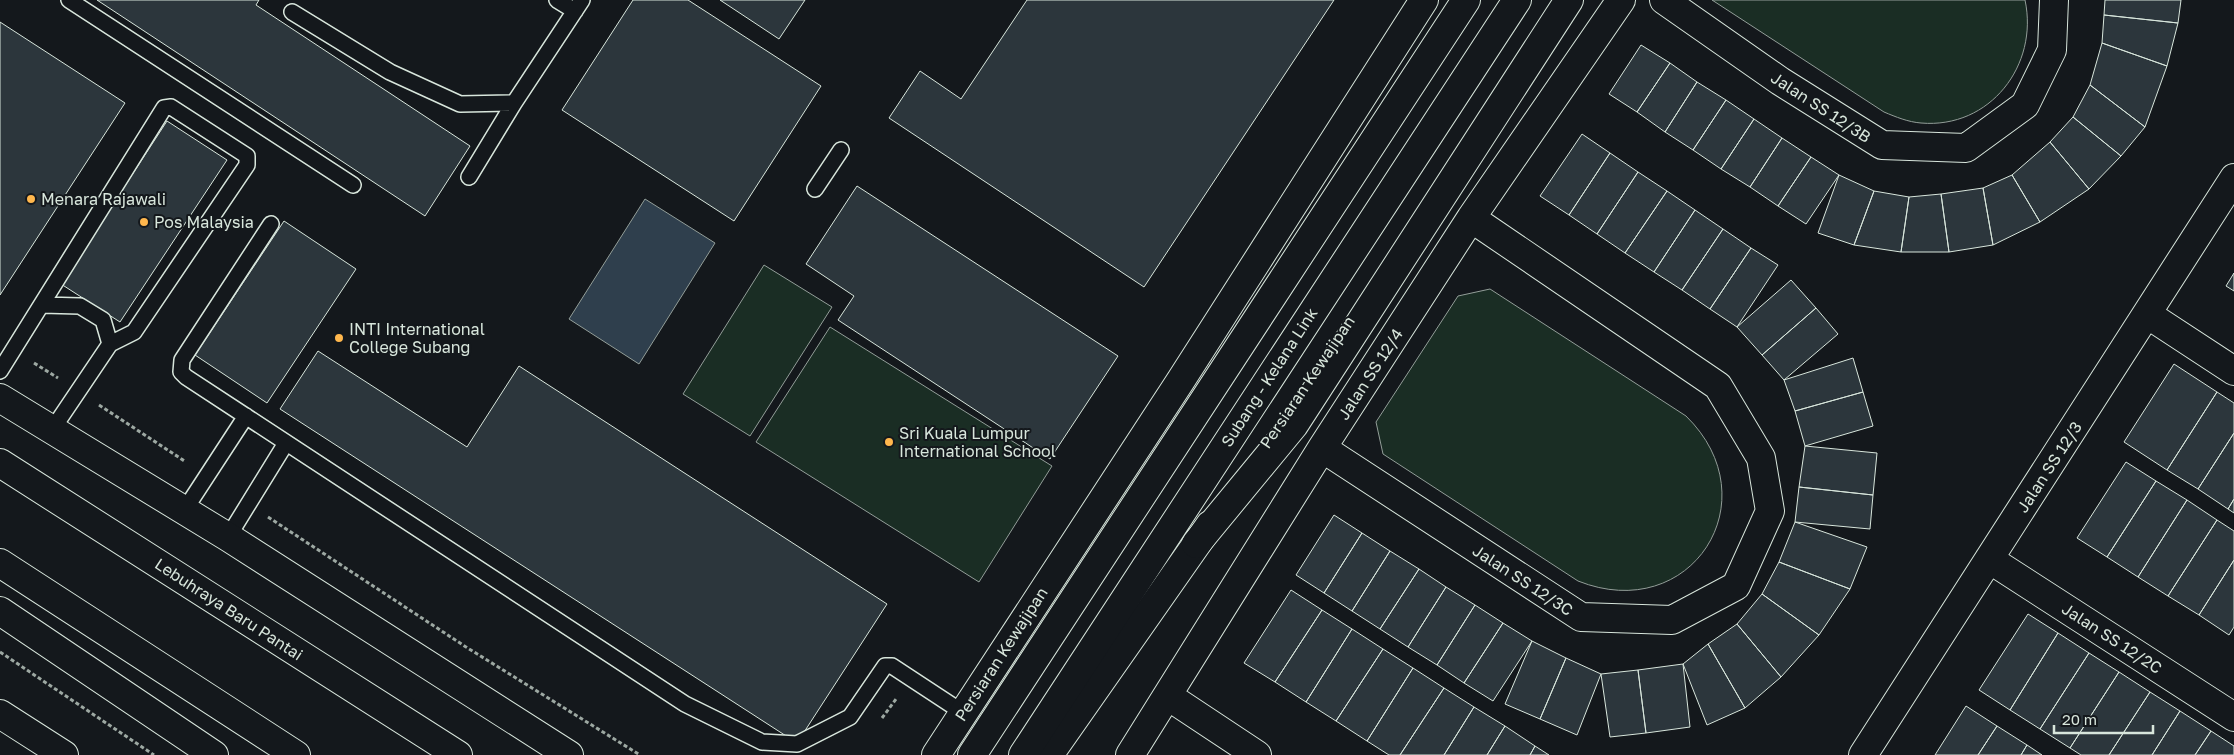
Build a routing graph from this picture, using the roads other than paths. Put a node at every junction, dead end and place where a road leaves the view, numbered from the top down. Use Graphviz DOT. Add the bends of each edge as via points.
graph roads {
  1 [pos="69,0"];
  2 [pos="557,0"];
  3 [pos="1424,0"];
  4 [pos="1466,0"];
  5 [pos="1517,0"];
  6 [pos="1553,0"];
  7 [pos="1568,0"];
  8 [pos="1622,0"];
  9 [pos="1664,0"];
  10 [pos="2054,0"];
  11 [pos="578,6"];
  12 [pos="292,12"];
  13 [pos="514,103"];
  14 [pos="841,150"];
  15 [pos="469,177"];
  16 [pos="2234,178"];
  17 [pos="354,185"];
  18 [pos="815,188"];
  19 [pos="1471,218"];
  20 [pos="271,224"];
  21 [pos="42,305"];
  22 [pos="2147,314"];
  23 [pos="110,344"];
  24 [pos="0,371"];
  25 [pos="2234,371"];
  26 [pos="0,398"];
  27 [pos="246,416"];
  28 [pos="52,430"];
  29 [pos="286,443"];
  30 [pos="1322,448"];
  31 [pos="0,463"];
  32 [pos="184,511"];
  33 [pos="228,537"];
  34 [pos="1196,544"];
  35 [pos="1989,559"];
  36 [pos="0,563"];
  37 [pos="0,611"];
  38 [pos="1168,696"];
  39 [pos="962,712"];
  40 [pos="0,714"];
  41 [pos="2234,717"];
  42 [pos="64,755"];
  43 [pos="214,755"];
  44 [pos="296,755"];
  45 [pos="458,755"];
  46 [pos="569,755"];
  47 [pos="936,755"];
  48 [pos="972,755"];
  49 [pos="1023,755"];
  50 [pos="1049,755"];
  51 [pos="1130,755"];
  52 [pos="1257,755"];
  53 [pos="1863,755"];
  1 -- 17 [label="lane"];
  2 -- 11 [label="lane"];
  3 -- 39 [label="main road, Persiaran Kewajipan" via="1176,388"];
  4 -- 48 [label="main road"];
  5 -- 49 [label="main road, Subang - Kelana Link"];
  6 -- 34 [label="main road, Persiaran Kewajipan" via="1381,271"];
  7 -- 34 [label="main road" via="1294,425"];
  8 -- 19 [label="main road, Jalan SS 12/4"];
  9 -- 10 [label="main road, Jalan SS 12/3B" via="1780,81 1882,145 1966,148 2025,105 2052,50"];
  11 -- 13 [label="lane"];
  12 -- 13 [label="lane" via="390,72 460,104"];
  13 -- 15 [label="lane"];
  14 -- 18 [label="lane"];
  16 -- 22 [label="main road, Jalan SS 12/3"];
  19 -- 30 [label="main road, Jalan SS 12/4"];
  19 -- 30 [label="main road, Jalan SS 12/3C" via="1718,386 1761,458 1770,511 1736,586 1672,620 1581,618"];
  20 -- 27 [label="lane" via="181,366 186,377"];
  21 -- 23 [label="lane" via="80,306 102,320"];
  21 -- 23 [label="lane" via="164,108 171,106 247,156 247,165 134,332"];
  21 -- 24 [label="lane"];
  22 -- 25 [label="main road"];
  22 -- 35 [label="main road, Jalan SS 12/3"];
  23 -- 28 [label="lane"];
  26 -- 28 [label="main road"];
  27 -- 29 [label="lane"];
  27 -- 32 [label="lane"];
  28 -- 32 [label="main road"];
  29 -- 33 [label="lane"];
  29 -- 39 [label="lane" via="685,704 762,742 797,744 850,717 885,666 892,666"];
  30 -- 38 [label="main road, Jalan SS 12/4"];
  31 -- 45 [label="main road, Lebuhraya Baru Pantai"];
  32 -- 33 [label="main road"];
  33 -- 46 [label="main road"];
  34 -- 50 [label="main road, Persiaran Kewajipan"];
  35 -- 41 [label="main road, Jalan SS 12/2C"];
  35 -- 53 [label="main road, Jalan SS 12/3"];
  36 -- 44 [label="main road"];
  37 -- 43 [label="main road"];
  38 -- 51 [label="main road, Jalan SS 12/4"];
  38 -- 52 [label="main road"];
  39 -- 47 [label="main road, Persiaran Kewajipan"];
  40 -- 42 [label="main road"];
}
